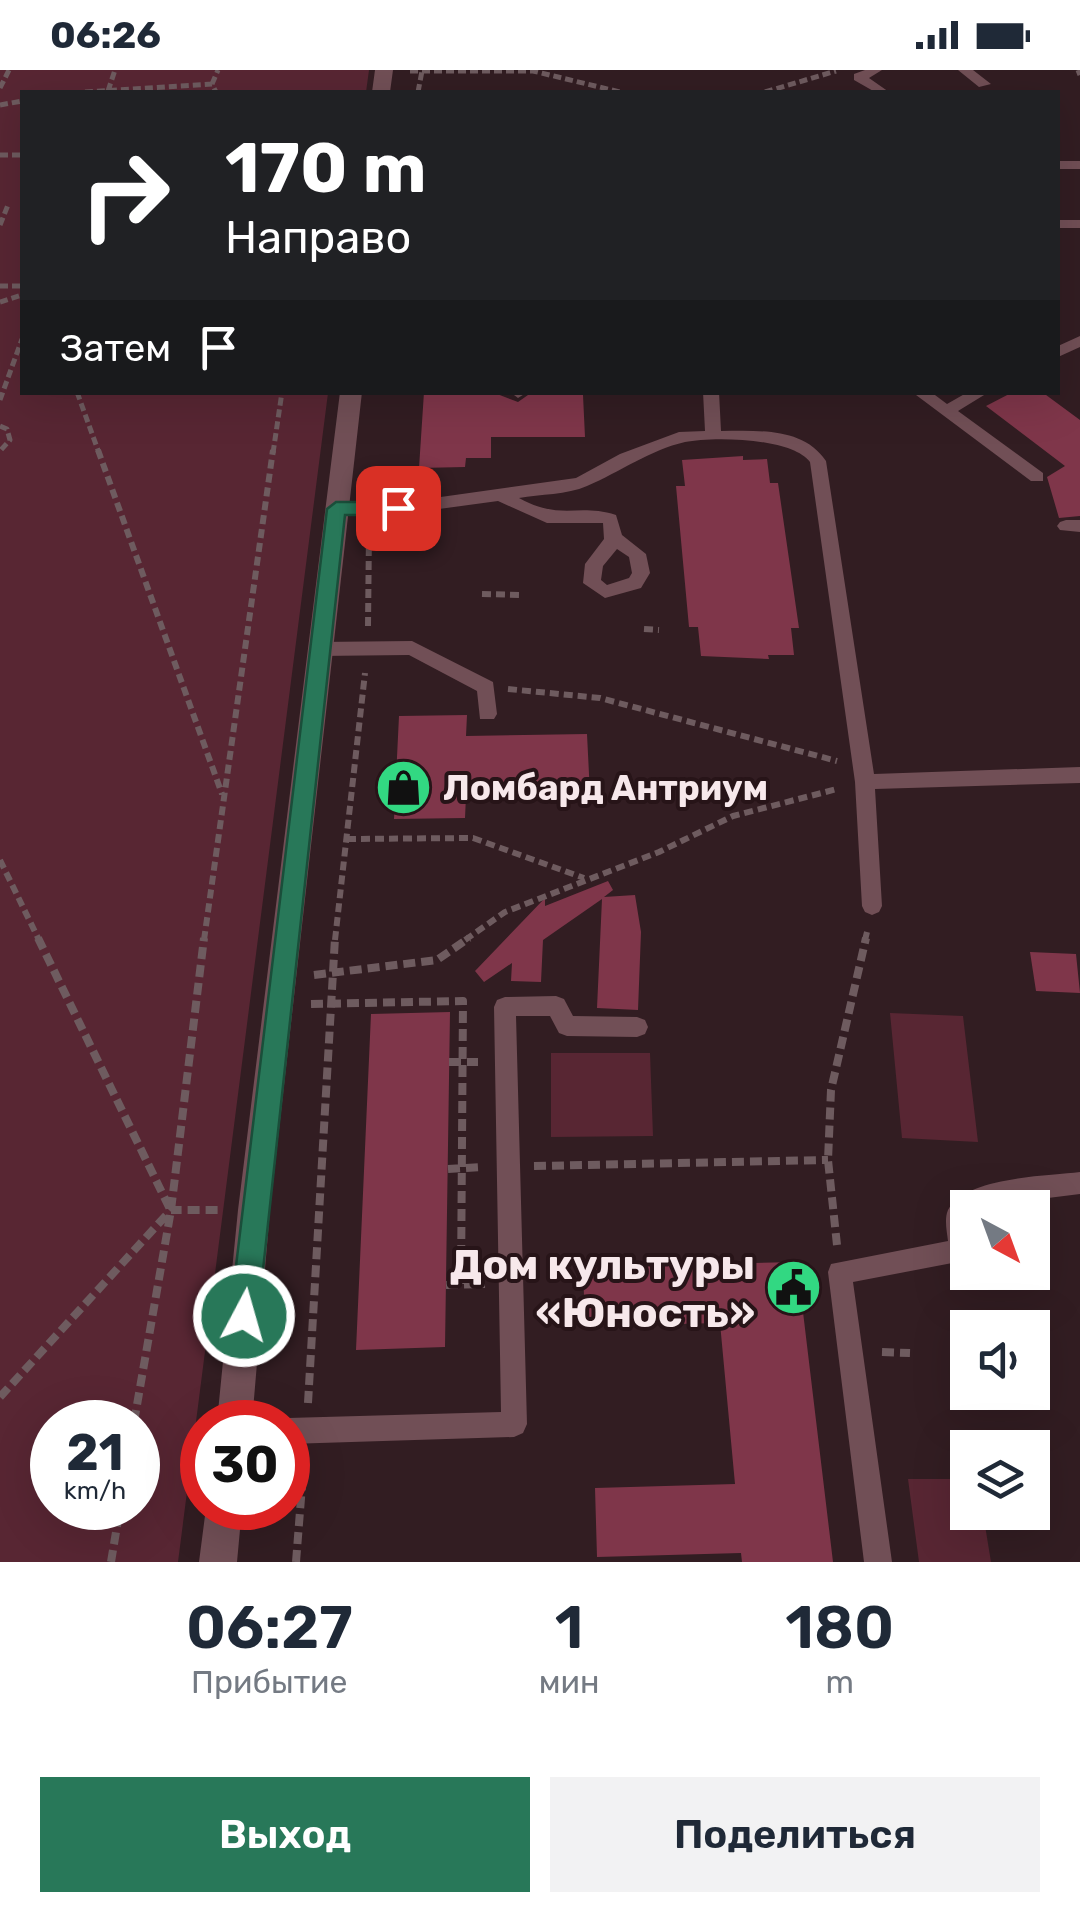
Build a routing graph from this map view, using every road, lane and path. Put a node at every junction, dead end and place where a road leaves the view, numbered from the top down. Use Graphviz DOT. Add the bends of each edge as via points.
graph roads {
  1 [pos="9,70"];
  2 [pos="218,70"];
  3 [pos="534,70"];
  4 [pos="839,70"];
  5 [pos="876,70"];
  6 [pos="964,70"];
  7 [pos="384,71"];
  8 [pos="422,71"];
  9 [pos="212,84"];
  10 [pos="984,84"];
  11 [pos="0,88"];
  12 [pos="123,90"];
  13 [pos="215,90"];
  14 [pos="612,90"];
  15 [pos="772,90"];
  16 [pos="879,90"];
  17 [pos="8,205"];
  18 [pos="0,225"];
  19 [pos="20,344"];
  20 [pos="79,395"];
  21 [pos="282,395"];
  22 [pos="351,395"];
  23 [pos="711,395"];
  24 [pos="924,395"];
  25 [pos="975,395"];
  26 [pos="0,400"];
  27 [pos="946,411"];
  28 [pos="0,426"];
  29 [pos="713,436"];
  30 [pos="0,451"];
  31 [pos="1038,477"];
  32 [pos="501,495"];
  33 [pos="369,508"];
  34 [pos="398,508"];
  35 [pos="336,509"];
  36 [pos="428,526"];
  37 [pos="614,538"];
  38 [pos="482,594"];
  39 [pos="520,595"];
  40 [pos="644,629"];
  41 [pos="659,630"];
  42 [pos="319,649"];
  43 [pos="368,649"];
  44 [pos="486,687"];
  45 [pos="488,714"];
  46 [pos="864,775"];
  47 [pos="1080,775"];
  48 [pos="222,795"];
  49 [pos="346,838"];
  50 [pos="0,860"];
  51 [pos="586,879"];
  52 [pos="872,906"];
  53 [pos="331,973"];
  54 [pos="281,992"];
  55 [pos="333,1004"];
  56 [pos="637,1027"];
  57 [pos="828,1160"];
  58 [pos="509,1167"];
  59 [pos="1080,1182"];
  60 [pos="1017,1190"];
  61 [pos="170,1210"];
  62 [pos="254,1210"];
  63 [pos="950,1253"];
  64 [pos="840,1272"];
  65 [pos="461,1284"];
  66 [pos="0,1397"];
  67 [pos="138,1400"];
  68 [pos="236,1400"];
  69 [pos="300,1400"];
  70 [pos="310,1431"];
  71 [pos="116,1530"];
  72 [pos="222,1530"];
  73 [pos="296,1530"];
  74 [pos="111,1562"];
  75 [pos="218,1562"];
  76 [pos="296,1562"];
  77 [pos="878,1562"];
  1 -- 11 [label="path"];
  2 -- 9 [label="path"];
  3 -- 8 [label="path"];
  3 -- 14 [label="path"];
  4 -- 15 [label="path"];
  5 -- 16 [label="lane" via="860,78"];
  6 -- 10 [label="lane"];
  7 -- 8 [label="path"];
  9 -- 12 [label="path"];
  9 -- 13 [label="path"];
  17 -- 18 [label="path"];
  19 -- 26 [label="path"];
  20 -- 48 [label="path"];
  21 -- 48 [label="path"];
  22 -- 35 [label="street"];
  23 -- 29 [label="lane"];
  24 -- 27 [label="lane"];
  25 -- 27 [label="lane"];
  27 -- 31 [label="lane"];
  28 -- 30 [label="path" via="10,434"];
  29 -- 32 [label="lane" via="685,436 580,483"];
  29 -- 46 [label="lane" via="769,436 808,448 818,461"];
  32 -- 34 [label="lane"];
  32 -- 37 [label="lane" via="554,518 610,518"];
  33 -- 34 [label="lane"];
  33 -- 35 [label="lane"];
  33 -- 43 [label="path"];
  34 -- 36 [label="lane"];
  35 -- 42 [label="street"];
  38 -- 39 [label="path"];
  40 -- 41 [label="path"];
  42 -- 43 [label="lane"];
  42 -- 54 [label="street"];
  43 -- 44 [label="lane" via="412,648"];
  43 -- 49 [label="path"];
  44 -- 45 [label="lane"];
  44 -- 46 [label="path" via="600,698"];
  46 -- 47 [label="lane"];
  46 -- 51 [label="path" via="733,816"];
  46 -- 52 [label="lane"];
  48 -- 61 [label="path"];
  49 -- 51 [label="path" via="474,838"];
  49 -- 53 [label="path"];
  50 -- 61 [label="path"];
  51 -- 53 [label="path" via="505,912 437,960"];
  52 -- 57 [label="path" via="832,1090"];
  53 -- 54 [label="path"];
  53 -- 55 [label="path"];
  54 -- 55 [label="path"];
  54 -- 62 [label="street"];
  55 -- 65 [label="path" via="463,1001"];
  55 -- 69 [label="path"];
  56 -- 58 [label="lane" via="566,1026 556,1006 505,1007"];
  57 -- 58 [label="path"];
  57 -- 64 [label="path"];
  58 -- 70 [label="lane" via="514,1424"];
  59 -- 60 [label="lane"];
  61 -- 62 [label="path"];
  61 -- 66 [label="path"];
  61 -- 67 [label="path"];
  62 -- 68 [label="street"];
  63 -- 64 [label="lane"];
  64 -- 77 [label="lane"];
  71 -- 74 [label="path"];
  72 -- 75 [label="street"];
  73 -- 76 [label="path"];
}
